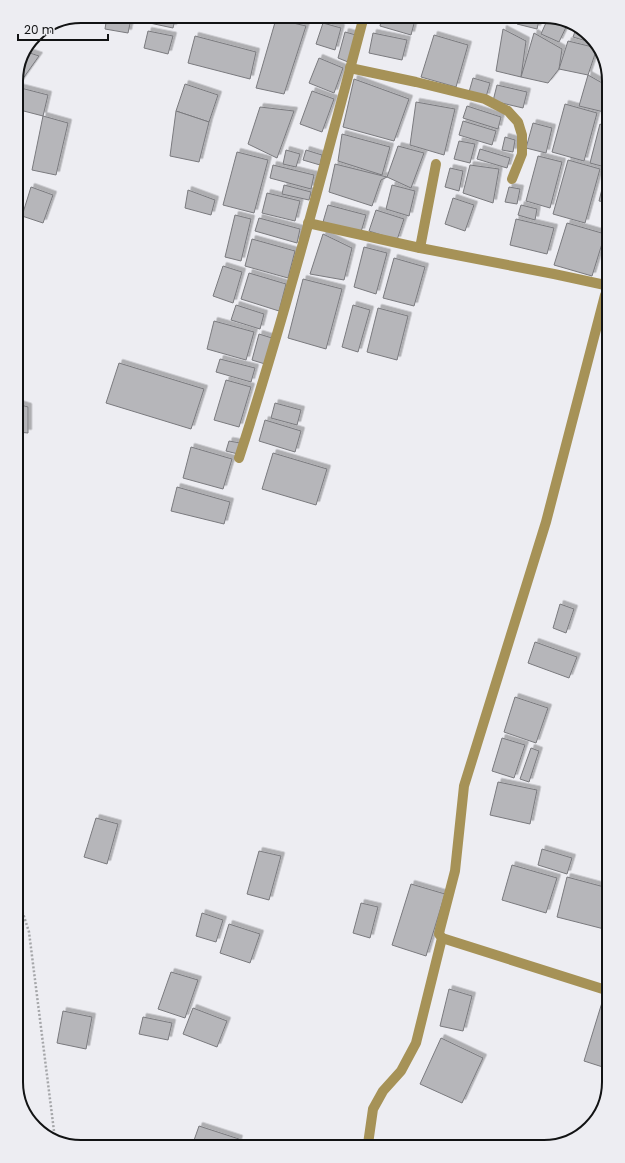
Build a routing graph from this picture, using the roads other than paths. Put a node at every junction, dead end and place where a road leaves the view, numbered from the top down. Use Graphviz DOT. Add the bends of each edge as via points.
graph roads {
  1 [pos="362,23"];
  2 [pos="350,68"];
  3 [pos="436,164"];
  4 [pos="512,179"];
  5 [pos="308,223"];
  6 [pos="420,248"];
  7 [pos="602,284"];
  8 [pos="602,307"];
  9 [pos="239,458"];
  10 [pos="442,938"];
  11 [pos="602,989"];
  12 [pos="369,1140"];
  1 -- 2 [label="street"];
  2 -- 4 [label="street" via="485,99 508,111 518,122 522,135 522,154"];
  2 -- 5 [label="street"];
  3 -- 6 [label="street"];
  5 -- 6 [label="street"];
  5 -- 9 [label="street"];
  6 -- 7 [label="street"];
  8 -- 10 [label="street" via="546,522 464,786 455,871 440,934"];
  10 -- 11 [label="street"];
  10 -- 12 [label="street" via="416,1043 401,1071 383,1091 374,1109"];
}
